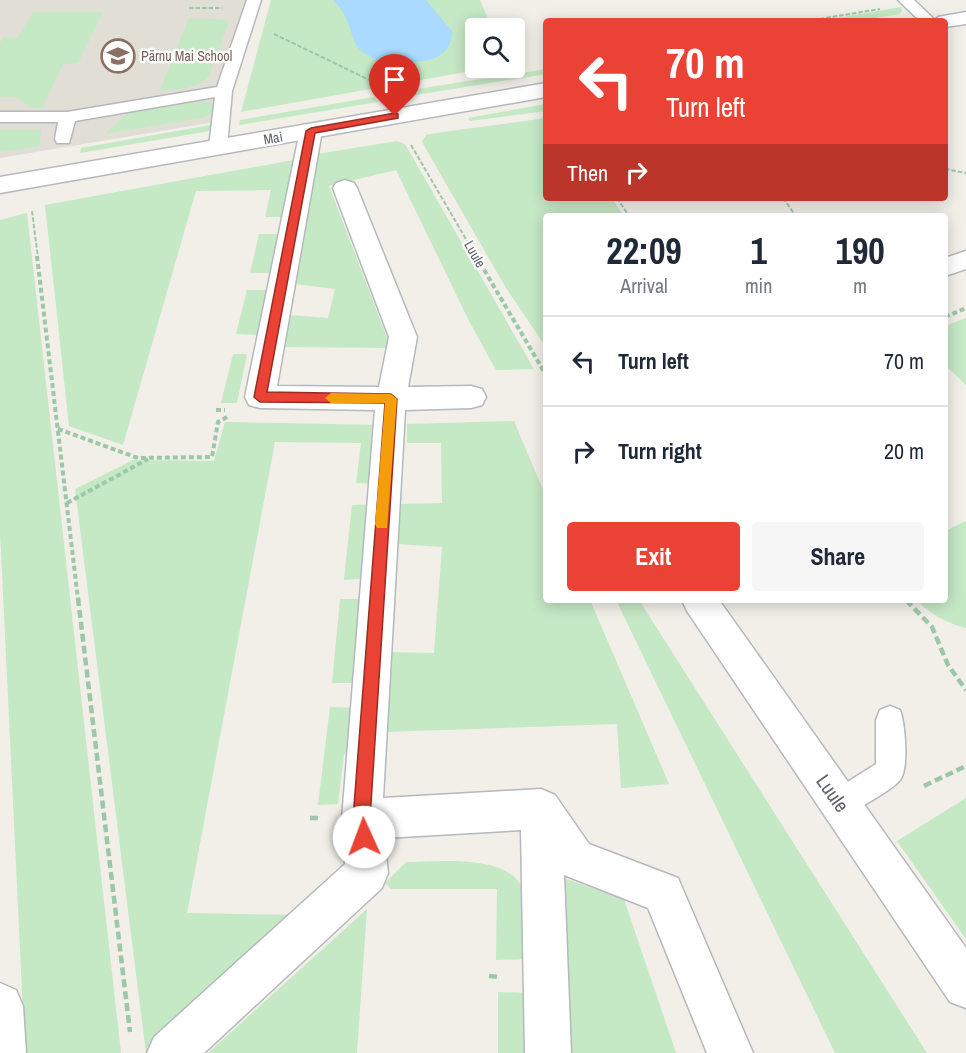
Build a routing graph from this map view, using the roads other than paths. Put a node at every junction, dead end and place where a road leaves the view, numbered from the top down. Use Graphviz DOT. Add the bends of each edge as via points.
graph roads {
  1 [pos="254,0"];
  2 [pos="907,2"];
  3 [pos="926,18"];
  4 [pos="966,18"];
  5 [pos="948,21"];
  6 [pos="224,91"];
  7 [pos="543,91"];
  8 [pos="0,117"];
  9 [pos="67,117"];
  10 [pos="311,131"];
  11 [pos="63,139"];
  12 [pos="218,147"];
  13 [pos="0,185"];
  14 [pos="345,188"];
  15 [pos="966,260"];
  16 [pos="948,266"];
  17 [pos="471,397"];
  18 [pos="391,399"];
  19 [pos="701,603"];
  20 [pos="890,720"];
  21 [pos="840,803"];
  22 [pos="541,809"];
  23 [pos="362,819"];
  24 [pos="966,986"];
  25 [pos="0,1006"];
  26 [pos="151,1047"];
  27 [pos="3,1053"];
  28 [pos="548,1053"];
  29 [pos="730,1053"];
  1 -- 6 [label="lane"];
  2 -- 3 [label="lane"];
  4 -- 5 [label="street"];
  6 -- 9 [label="lane"];
  6 -- 12 [label="lane"];
  7 -- 10 [label="street, Mai"];
  8 -- 9 [label="lane"];
  9 -- 11 [label="lane"];
  10 -- 12 [label="street, Mai"];
  10 -- 18 [label="street" via="260,397"];
  12 -- 13 [label="street, Mai"];
  14 -- 18 [label="street" via="403,337"];
  15 -- 16 [label="street"];
  17 -- 18 [label="street"];
  18 -- 23 [label="street"];
  19 -- 21 [label="street, Luule"];
  20 -- 21 [label="lane" via="890,771"];
  21 -- 24 [label="street, Luule"];
  22 -- 23 [label="street"];
  22 -- 28 [label="street"];
  22 -- 29 [label="street" via="574,859 663,893"];
  23 -- 26 [label="street" via="368,873"];
  25 -- 27 [label="street"];
}
